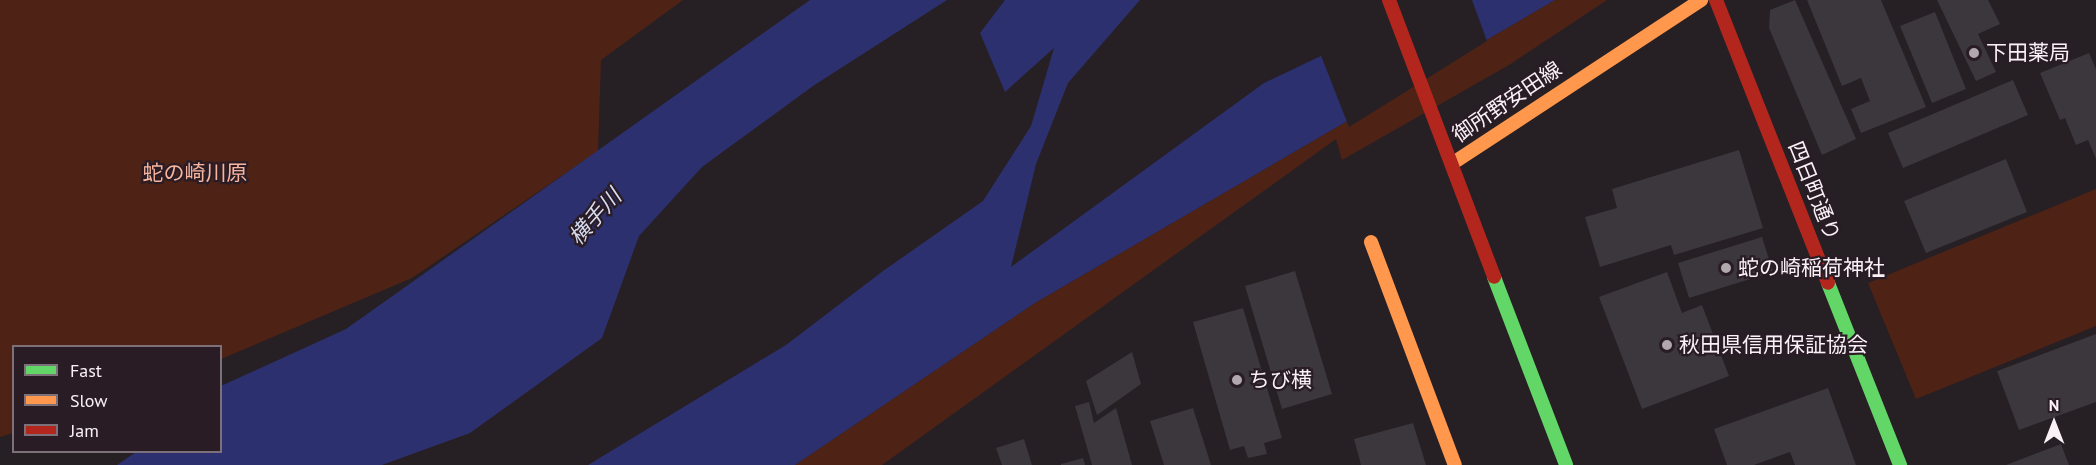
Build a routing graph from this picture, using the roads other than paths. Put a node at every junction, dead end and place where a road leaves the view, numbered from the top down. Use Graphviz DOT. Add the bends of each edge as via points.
graph roads {
  1 [pos="1389,0"];
  2 [pos="1701,0"];
  3 [pos="1716,0"];
  4 [pos="1454,163"];
  5 [pos="1371,242"];
  6 [pos="1455,465"];
  7 [pos="1566,465"];
  8 [pos="1900,465"];
  1 -- 4 [label="street, 御所野安田線"];
  2 -- 4 [label="street, 御所野安田線"];
  3 -- 8 [label="street, 四日町通り"];
  4 -- 7 [label="street"];
  5 -- 6 [label="street"];
}
